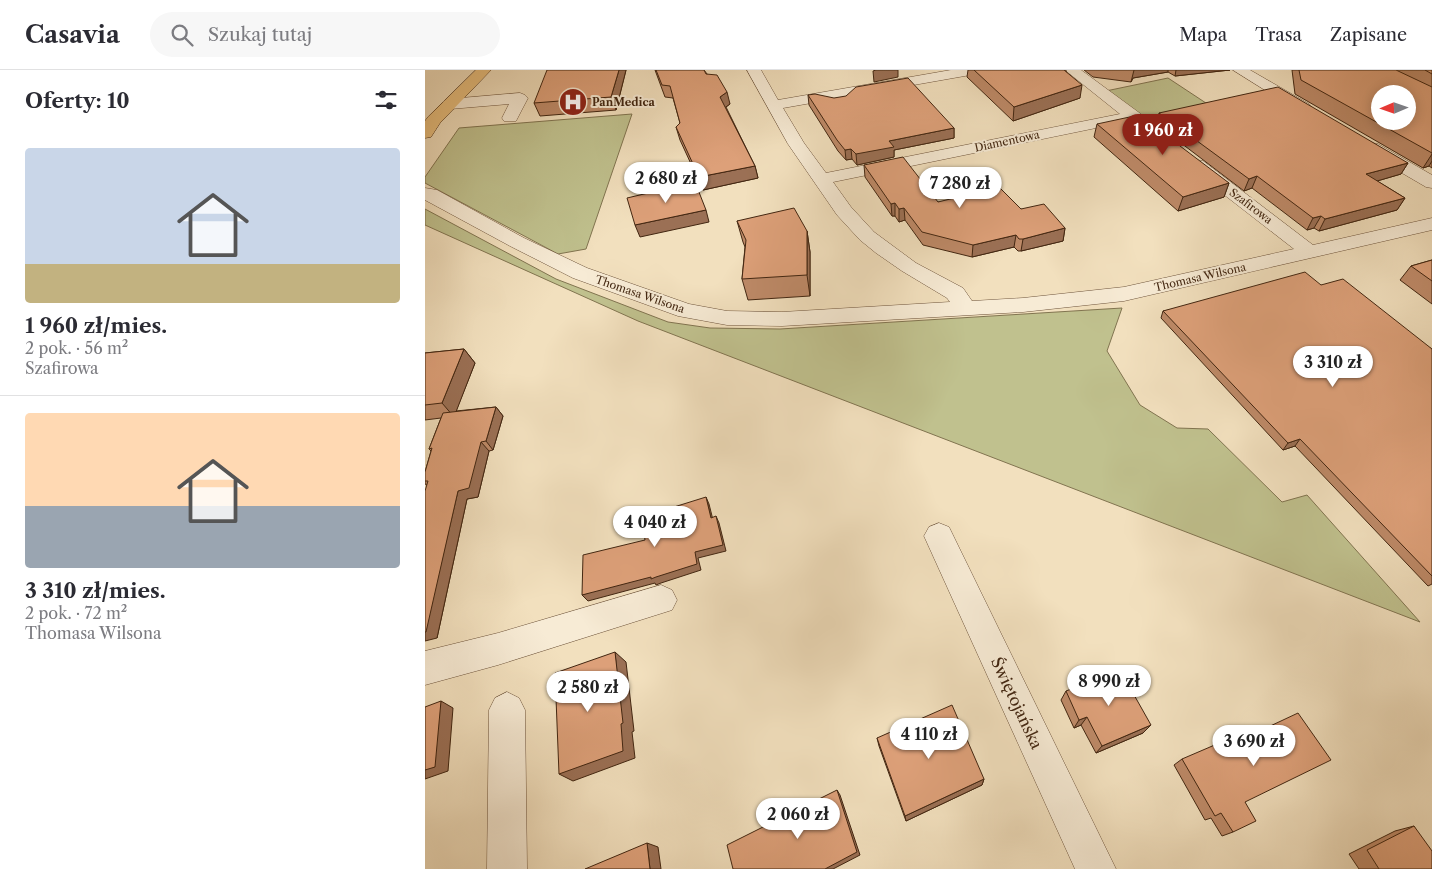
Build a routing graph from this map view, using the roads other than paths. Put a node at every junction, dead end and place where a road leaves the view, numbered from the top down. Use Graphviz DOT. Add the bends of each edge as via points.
graph roads {
  1 [pos="484,70"];
  2 [pos="754,70"];
  3 [pos="976,70"];
  4 [pos="1072,70"];
  5 [pos="1240,70"];
  6 [pos="450,104"];
  7 [pos="775,104"];
  8 [pos="1315,114"];
  9 [pos="1133,116"];
  10 [pos="510,118"];
  11 [pos="425,133"];
  12 [pos="1155,133"];
  13 [pos="1357,139"];
  14 [pos="1186,156"];
  15 [pos="822,179"];
  16 [pos="1432,183"];
  17 [pos="425,194"];
  18 [pos="1432,224"];
  19 [pos="1310,252"];
  20 [pos="965,307"];
  21 [pos="939,536"];
  22 [pos="661,600"];
  23 [pos="425,668"];
  24 [pos="507,710"];
  25 [pos="507,869"];
  26 [pos="1095,869"];
  1 -- 6 [label="main road"];
  2 -- 7 [label="street"];
  3 -- 7 [label="street"];
  4 -- 9 [label="street"];
  5 -- 8 [label="street"];
  6 -- 10 [label="street" via="520,98"];
  6 -- 11 [label="main road"];
  7 -- 15 [label="street" via="795,144"];
  9 -- 12 [label="street"];
  9 -- 15 [label="street, Diamentowa"];
  13 -- 16 [label="street"];
  14 -- 19 [label="street, Szafirowa"];
  15 -- 20 [label="street" via="843,211 867,236 955,293"];
  17 -- 20 [label="street, Thomasa Wilsona" via="580,273 686,311 727,318 782,318"];
  18 -- 19 [label="street, Thomasa Wilsona"];
  19 -- 20 [label="street, Thomasa Wilsona" via="1124,294"];
  21 -- 26 [label="street, Świętojańska"];
  22 -- 23 [label="street"];
  24 -- 25 [label="street"];
}
